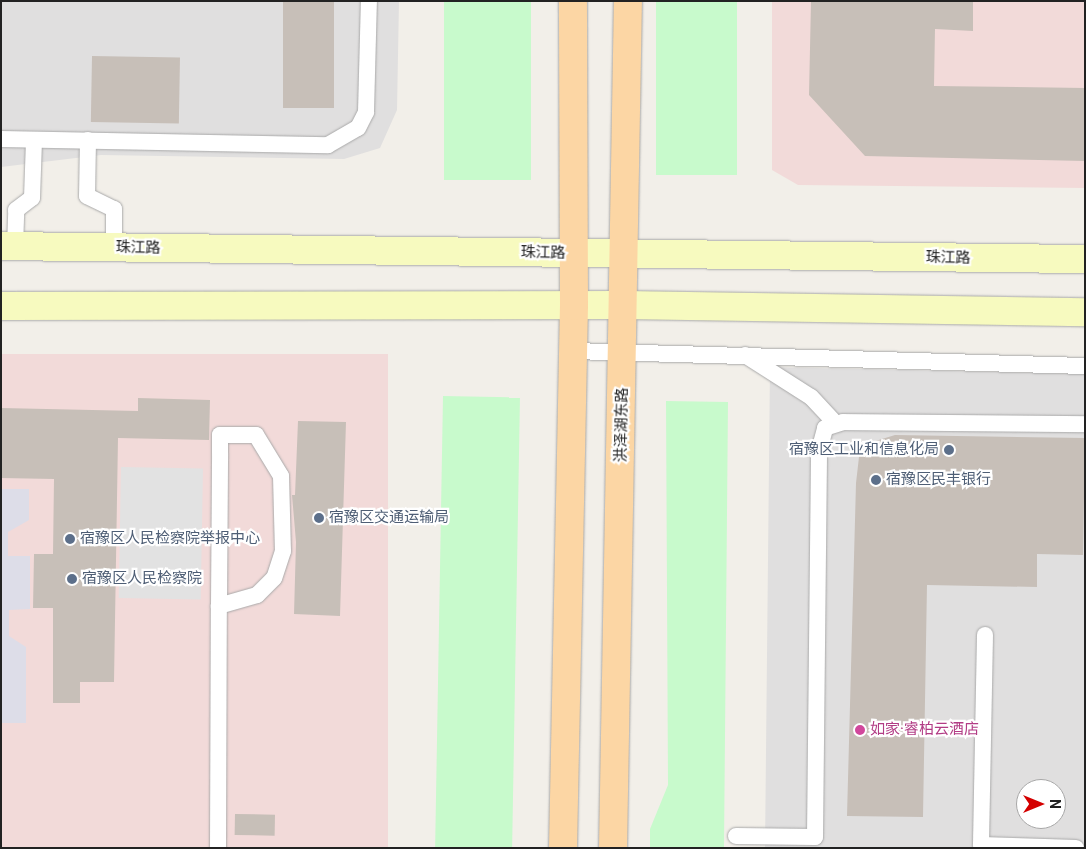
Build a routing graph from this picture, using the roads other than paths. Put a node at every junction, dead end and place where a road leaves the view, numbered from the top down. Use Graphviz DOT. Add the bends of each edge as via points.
graph roads {
  1 [pos="368,1"];
  2 [pos="574,1"];
  3 [pos="628,1"];
  4 [pos="1,139"];
  5 [pos="34,140"];
  6 [pos="88,140"];
  7 [pos="8,247"];
  8 [pos="114,248"];
  9 [pos="573,254"];
  10 [pos="626,254"];
  11 [pos="1085,259"];
  12 [pos="624,305"];
  13 [pos="1,306"];
  14 [pos="574,306"];
  15 [pos="1085,312"];
  16 [pos="573,351"];
  17 [pos="623,352"];
  18 [pos="743,354"];
  19 [pos="1085,366"];
  20 [pos="834,422"];
  21 [pos="1085,424"];
  22 [pos="219,606"];
  23 [pos="985,635"];
  24 [pos="736,836"];
  25 [pos="218,848"];
  26 [pos="562,848"];
  27 [pos="612,848"];
  28 [pos="1076,848"];
  1 -- 6 [label="lane" via="366,112 358,128 344,139 312,147"];
  2 -- 9 [label="main road"];
  3 -- 10 [label="main road, 洪泽湖东路"];
  4 -- 5 [label="lane"];
  5 -- 6 [label="lane"];
  5 -- 7 [label="lane" via="32,198 16,210"];
  6 -- 8 [label="lane" via="87,196 114,209"];
  7 -- 8 [label="street, 珠江路"];
  8 -- 9 [label="street, 珠江路"];
  9 -- 10 [label="street, 珠江路"];
  9 -- 14 [label="main road"];
  10 -- 11 [label="street, 珠江路"];
  10 -- 12 [label="main road, 洪泽湖东路"];
  12 -- 14 [label="street"];
  12 -- 15 [label="street"];
  12 -- 17 [label="main road, 洪泽湖东路"];
  13 -- 14 [label="street"];
  14 -- 16 [label="main road"];
  16 -- 17 [label="lane"];
  16 -- 26 [label="main road"];
  17 -- 18 [label="lane"];
  17 -- 27 [label="main road, 洪泽湖东路"];
  18 -- 19 [label="lane"];
  18 -- 20 [label="lane" via="811,397"];
  20 -- 21 [label="lane"];
  20 -- 24 [label="lane" via="825,428 819,451 815,837"];
  22 -- 22 [label="lane" via="257,595 274,578 283,551 282,482 256,435 220,435"];
  22 -- 25 [label="lane"];
  23 -- 28 [label="lane" via="981,845"];
}
